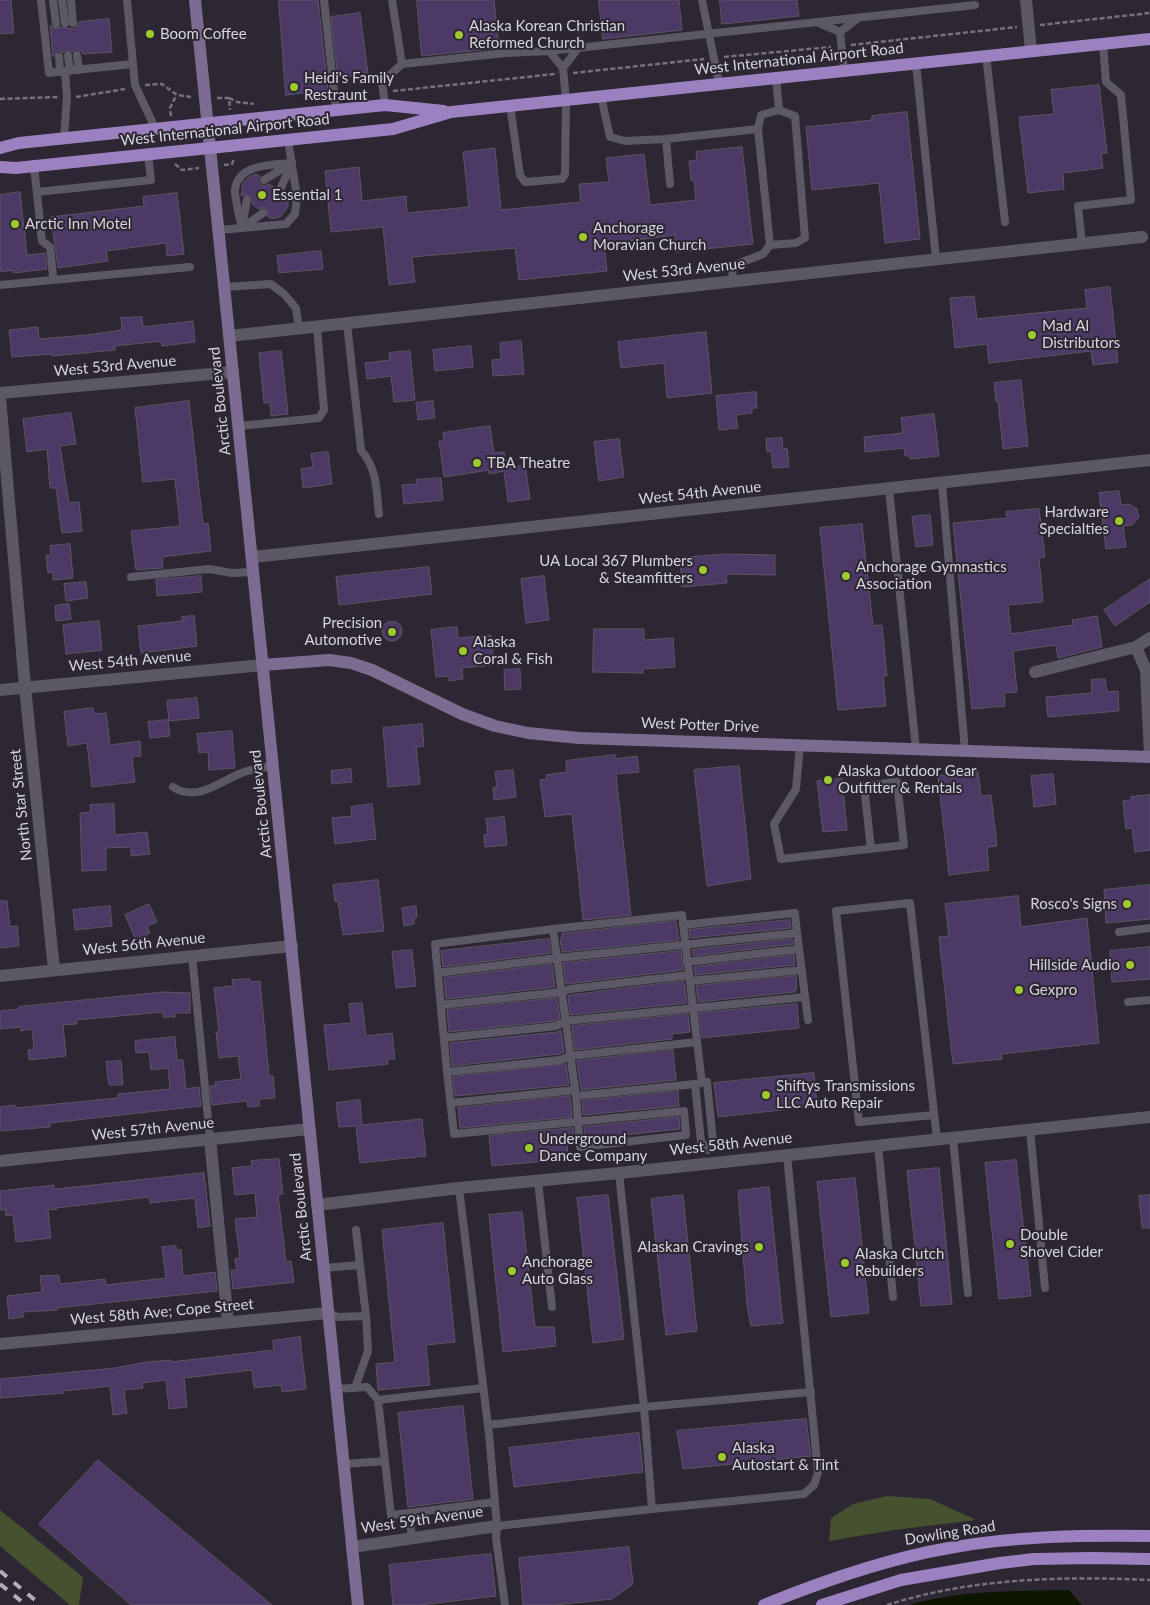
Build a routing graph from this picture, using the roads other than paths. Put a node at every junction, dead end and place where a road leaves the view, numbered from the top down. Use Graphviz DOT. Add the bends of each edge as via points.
graph roads {
  1 [pos="41,0"];
  2 [pos="53,0"];
  3 [pos="62,0"];
  4 [pos="71,0"];
  5 [pos="127,0"];
  6 [pos="195,0"];
  7 [pos="324,0"];
  8 [pos="392,0"];
  9 [pos="702,0"];
  10 [pos="1026,0"];
  11 [pos="976,5"];
  12 [pos="858,18"];
  13 [pos="73,22"];
  14 [pos="818,22"];
  15 [pos="65,23"];
  16 [pos="56,24"];
  17 [pos="840,32"];
  18 [pos="708,33"];
  19 [pos="1150,39"];
  20 [pos="1103,44"];
  21 [pos="579,47"];
  22 [pos="549,51"];
  23 [pos="1031,51"];
  24 [pos="77,55"];
  25 [pos="986,55"];
  26 [pos="68,56"];
  27 [pos="59,57"];
  28 [pos="916,63"];
  29 [pos="133,64"];
  30 [pos="402,64"];
  31 [pos="79,70"];
  32 [pos="844,70"];
  33 [pos="65,71"];
  34 [pos="564,71"];
  35 [pos="776,77"];
  36 [pos="718,83"];
  37 [pos="601,96"];
  38 [pos="384,98"];
  39 [pos="566,100"];
  40 [pos="510,105"];
  41 [pos="336,110"];
  42 [pos="779,110"];
  43 [pos="451,112"];
  44 [pos="208,123"];
  45 [pos="155,128"];
  46 [pos="758,128"];
  47 [pos="64,138"];
  48 [pos="666,139"];
  49 [pos="288,140"];
  50 [pos="0,148"];
  51 [pos="211,148"];
  52 [pos="148,155"];
  53 [pos="292,163"];
  54 [pos="34,166"];
  55 [pos="0,167"];
  56 [pos="264,180"];
  57 [pos="670,184"];
  58 [pos="37,192"];
  59 [pos="279,192"];
  60 [pos="247,200"];
  61 [pos="263,213"];
  62 [pos="1005,222"];
  63 [pos="242,228"];
  64 [pos="219,230"];
  65 [pos="1142,237"];
  66 [pos="1082,244"];
  67 [pos="770,246"];
  68 [pos="936,260"];
  69 [pos="190,267"];
  70 [pos="52,276"];
  71 [pos="733,282"];
  72 [pos="0,285"];
  73 [pos="225,288"];
  74 [pos="348,324"];
  75 [pos="317,327"];
  76 [pos="299,329"];
  77 [pos="229,336"];
  78 [pos="233,372"];
  79 [pos="0,393"];
  80 [pos="0,397"];
  81 [pos="239,426"];
  82 [pos="1150,460"];
  83 [pos="942,483"];
  84 [pos="889,488"];
  85 [pos="379,514"];
  86 [pos="253,557"];
  87 [pos="253,572"];
  88 [pos="131,577"];
  89 [pos="1150,638"];
  90 [pos="1136,647"];
  91 [pos="263,665"];
  92 [pos="1035,672"];
  93 [pos="25,687"];
  94 [pos="0,690"];
  95 [pos="800,745"];
  96 [pos="916,749"];
  97 [pos="965,751"];
  98 [pos="1150,756"];
  99 [pos="273,766"];
  100 [pos="173,787"];
  101 [pos="871,849"];
  102 [pos="683,925"];
  103 [pos="1150,928"];
  104 [pos="553,929"];
  105 [pos="797,932"];
  106 [pos="1119,932"];
  107 [pos="685,944"];
  108 [pos="292,946"];
  109 [pos="799,949"];
  110 [pos="192,955"];
  111 [pos="557,958"];
  112 [pos="688,962"];
  113 [pos="54,970"];
  114 [pos="802,970"];
  115 [pos="438,973"];
  116 [pos="0,976"];
  117 [pos="689,978"];
  118 [pos="562,992"];
  119 [pos="805,997"];
  120 [pos="1150,1000"];
  121 [pos="1128,1002"];
  122 [pos="441,1005"];
  123 [pos="693,1007"];
  124 [pos="565,1020"];
  125 [pos="808,1020"];
  126 [pos="444,1038"];
  127 [pos="697,1042"];
  128 [pos="570,1056"];
  129 [pos="447,1072"];
  130 [pos="701,1083"];
  131 [pos="575,1093"];
  132 [pos="451,1103"];
  133 [pos="698,1110"];
  134 [pos="684,1112"];
  135 [pos="934,1115"];
  136 [pos="1150,1117"];
  137 [pos="578,1122"];
  138 [pos="309,1129"];
  139 [pos="1030,1130"];
  140 [pos="953,1138"];
  141 [pos="210,1139"];
  142 [pos="937,1139"];
  143 [pos="878,1146"];
  144 [pos="708,1150"];
  145 [pos="787,1155"];
  146 [pos="0,1161"];
  147 [pos="709,1163"];
  148 [pos="619,1173"];
  149 [pos="538,1181"];
  150 [pos="459,1188"];
  151 [pos="317,1205"];
  152 [pos="356,1230"];
  153 [pos="360,1265"];
  154 [pos="323,1268"];
  155 [pos="1045,1288"];
  156 [pos="968,1293"];
  157 [pos="893,1297"];
  158 [pos="552,1307"];
  159 [pos="328,1313"];
  160 [pos="366,1316"];
  161 [pos="228,1322"];
  162 [pos="0,1344"];
  163 [pos="355,1388"];
  164 [pos="483,1388"];
  165 [pos="336,1389"];
  166 [pos="810,1392"];
  167 [pos="378,1400"];
  168 [pos="644,1407"];
  169 [pos="488,1425"];
  170 [pos="385,1461"];
  171 [pos="344,1464"];
  172 [pos="495,1502"];
  173 [pos="652,1509"];
  174 [pos="409,1513"];
  175 [pos="497,1526"];
  176 [pos="1150,1536"];
  177 [pos="412,1538"];
  178 [pos="352,1547"];
  179 [pos="1150,1559"];
  180 [pos="358,1605"];
  181 [pos="505,1605"];
  182 [pos="764,1605"];
  183 [pos="822,1605"];
  1 -- 33 [label="lane" via="49,72"];
  2 -- 16 [label="lane"];
  3 -- 15 [label="lane"];
  4 -- 13 [label="lane"];
  5 -- 29 [label="lane"];
  6 -- 44 [label="main road, Arctic Boulevard"];
  7 -- 41 [label="lane"];
  8 -- 30 [label="lane"];
  9 -- 18 [label="lane"];
  10 -- 23 [label="street"];
  11 -- 12 [label="lane"];
  12 -- 14 [label="lane"];
  12 -- 17 [label="lane"];
  14 -- 17 [label="lane"];
  14 -- 18 [label="lane"];
  17 -- 32 [label="lane"];
  18 -- 21 [label="lane"];
  18 -- 36 [label="lane"];
  19 -- 20 [label="main road, West International Airport Road"];
  20 -- 23 [label="main road, West International Airport Road"];
  20 -- 66 [label="lane" via="1106,82 1121,95 1131,200 1078,206"];
  21 -- 22 [label="lane"];
  21 -- 34 [label="lane"];
  22 -- 30 [label="lane"];
  22 -- 34 [label="lane"];
  23 -- 25 [label="main road, West International Airport Road"];
  24 -- 31 [label="lane"];
  25 -- 28 [label="main road, West International Airport Road"];
  25 -- 62 [label="lane"];
  26 -- 33 [label="lane"];
  27 -- 33 [label="lane"];
  28 -- 32 [label="main road, West International Airport Road"];
  28 -- 68 [label="lane"];
  29 -- 31 [label="lane"];
  29 -- 45 [label="lane" via="136,88"];
  30 -- 38 [label="lane" via="382,82"];
  31 -- 33 [label="lane"];
  32 -- 35 [label="main road, West International Airport Road"];
  33 -- 47 [label="lane"];
  34 -- 39 [label="lane"];
  35 -- 36 [label="main road, West International Airport Road"];
  35 -- 42 [label="lane"];
  36 -- 37 [label="main road, West International Airport Road"];
  37 -- 39 [label="main road, West International Airport Road"];
  37 -- 48 [label="lane" via="610,137 625,141"];
  38 -- 41 [label="main road, West International Airport Road"];
  38 -- 43 [label="main road, West International Airport Road"];
  39 -- 40 [label="main road, West International Airport Road"];
  39 -- 40 [label="lane" via="566,174 562,179 525,182 520,174"];
  40 -- 43 [label="main road, West International Airport Road"];
  41 -- 44 [label="main road, West International Airport Road"];
  42 -- 46 [label="lane" via="761,115"];
  42 -- 67 [label="lane" via="795,116 805,238 796,243"];
  43 -- 49 [label="main road, West International Airport Road" via="393,129"];
  44 -- 45 [label="main road, West International Airport Road"];
  44 -- 51 [label="main road, Arctic Boulevard"];
  45 -- 47 [label="main road, West International Airport Road"];
  46 -- 48 [label="lane"];
  46 -- 67 [label="lane"];
  47 -- 50 [label="main road, West International Airport Road"];
  48 -- 57 [label="lane"];
  49 -- 51 [label="main road, West International Airport Road"];
  49 -- 53 [label="lane"];
  51 -- 52 [label="main road, West International Airport Road"];
  51 -- 64 [label="main road, Arctic Boulevard"];
  52 -- 54 [label="main road, West International Airport Road"];
  52 -- 58 [label="lane" via="151,180"];
  53 -- 56 [label="lane"];
  53 -- 59 [label="lane"];
  53 -- 63 [label="lane" via="254,166 241,178 236,189"];
  53 -- 63 [label="lane" via="297,197 295,214 286,224"];
  54 -- 55 [label="main road, West International Airport Road"];
  54 -- 58 [label="lane"];
  58 -- 70 [label="lane" via="42,241 50,247"];
  60 -- 63 [label="lane"];
  61 -- 63 [label="lane"];
  63 -- 64 [label="lane"];
  64 -- 73 [label="main road, Arctic Boulevard"];
  65 -- 66 [label="street, West 53rd Avenue"];
  66 -- 68 [label="street, West 53rd Avenue"];
  67 -- 71 [label="lane" via="763,254 732,266"];
  68 -- 71 [label="street, West 53rd Avenue"];
  69 -- 72 [label="lane"];
  71 -- 74 [label="street, West 53rd Avenue"];
  73 -- 76 [label="lane" via="271,284 296,308"];
  73 -- 77 [label="main road, Arctic Boulevard"];
  74 -- 75 [label="street, West 53rd Avenue"];
  74 -- 85 [label="lane" via="361,450 373,470"];
  75 -- 76 [label="street, West 53rd Avenue"];
  75 -- 81 [label="lane" via="324,410 319,418"];
  76 -- 77 [label="street, West 53rd Avenue"];
  77 -- 78 [label="main road, Arctic Boulevard"];
  78 -- 79 [label="street, West 53rd Avenue"];
  78 -- 81 [label="main road, Arctic Boulevard"];
  80 -- 93 [label="street, North Star Street"];
  81 -- 86 [label="main road, Arctic Boulevard"];
  82 -- 83 [label="street, West 54th Avenue"];
  83 -- 84 [label="street, West 54th Avenue"];
  83 -- 97 [label="lane"];
  84 -- 86 [label="street, West 54th Avenue"];
  84 -- 96 [label="lane"];
  86 -- 87 [label="main road, Arctic Boulevard"];
  87 -- 88 [label="lane" via="208,569"];
  87 -- 91 [label="main road, Arctic Boulevard"];
  89 -- 90 [label="street"];
  90 -- 92 [label="street"];
  90 -- 98 [label="street" via="1146,670"];
  91 -- 93 [label="street, West 54th Avenue"];
  91 -- 95 [label="main road, West Potter Drive" via="329,660 351,663 462,714 528,733 579,738"];
  91 -- 99 [label="main road, Arctic Boulevard"];
  93 -- 94 [label="street, West 54th Avenue"];
  93 -- 113 [label="street, North Star Street"];
  95 -- 96 [label="main road, West Potter Drive"];
  95 -- 101 [label="lane" via="796,790 774,824 781,859"];
  96 -- 97 [label="main road, West Potter Drive"];
  97 -- 98 [label="main road, West Potter Drive"];
  99 -- 100 [label="lane" via="238,774 218,786 201,791 180,792"];
  99 -- 108 [label="main road, Arctic Boulevard"];
  101 -- 101 [label="lane" via="904,845 898,782 864,786"];
  102 -- 104 [label="lane" via="682,915"];
  102 -- 105 [label="lane" via="796,913"];
  102 -- 107 [label="lane"];
  103 -- 106 [label="lane"];
  104 -- 111 [label="lane"];
  104 -- 115 [label="lane" via="435,944"];
  105 -- 107 [label="lane"];
  105 -- 109 [label="lane"];
  107 -- 111 [label="lane"];
  107 -- 112 [label="lane"];
  108 -- 110 [label="street, West 56th Avenue"];
  108 -- 138 [label="main road, Arctic Boulevard"];
  109 -- 112 [label="lane"];
  109 -- 114 [label="lane"];
  110 -- 113 [label="street, West 56th Avenue"];
  110 -- 141 [label="lane"];
  111 -- 115 [label="lane"];
  111 -- 118 [label="lane"];
  112 -- 117 [label="lane"];
  113 -- 116 [label="street, West 56th Avenue"];
  114 -- 117 [label="lane"];
  114 -- 119 [label="lane"];
  115 -- 122 [label="lane"];
  117 -- 118 [label="lane"];
  117 -- 123 [label="lane"];
  118 -- 122 [label="lane"];
  118 -- 124 [label="lane"];
  119 -- 123 [label="lane"];
  119 -- 125 [label="lane"];
  120 -- 121 [label="lane"];
  122 -- 126 [label="lane"];
  123 -- 124 [label="lane"];
  123 -- 127 [label="lane"];
  124 -- 126 [label="lane" via="556,1026"];
  124 -- 128 [label="lane"];
  126 -- 129 [label="lane"];
  127 -- 128 [label="lane"];
  127 -- 130 [label="lane"];
  128 -- 129 [label="lane" via="560,1060"];
  128 -- 131 [label="lane"];
  129 -- 132 [label="lane"];
  130 -- 131 [label="lane"];
  130 -- 133 [label="lane"];
  130 -- 144 [label="lane" via="713,1142"];
  131 -- 132 [label="lane"];
  131 -- 137 [label="lane"];
  132 -- 137 [label="lane" via="454,1134"];
  133 -- 134 [label="lane"];
  133 -- 144 [label="lane" via="701,1142"];
  134 -- 137 [label="lane"];
  134 -- 137 [label="lane" via="686,1135 580,1147"];
  135 -- 135 [label="lane" via="910,903 836,911 859,1122"];
  135 -- 142 [label="lane"];
  136 -- 139 [label="street, West 58th Avenue"];
  138 -- 141 [label="street, West 57th Avenue"];
  138 -- 151 [label="main road, Arctic Boulevard"];
  139 -- 140 [label="street, West 58th Avenue"];
  139 -- 155 [label="lane"];
  140 -- 142 [label="street, West 58th Avenue"];
  140 -- 156 [label="lane"];
  141 -- 146 [label="street, West 57th Avenue"];
  141 -- 161 [label="street"];
  142 -- 143 [label="street, West 58th Avenue"];
  143 -- 145 [label="street, West 58th Avenue"];
  143 -- 157 [label="lane"];
  144 -- 147 [label="lane"];
  145 -- 147 [label="street, West 58th Avenue"];
  145 -- 166 [label="lane"];
  147 -- 148 [label="street, West 58th Avenue"];
  148 -- 149 [label="street, West 58th Avenue"];
  148 -- 168 [label="lane"];
  149 -- 150 [label="street, West 58th Avenue"];
  149 -- 158 [label="lane"];
  150 -- 151 [label="street, West 58th Avenue"];
  150 -- 164 [label="lane"];
  151 -- 154 [label="main road, Arctic Boulevard"];
  152 -- 153 [label="lane"];
  153 -- 154 [label="lane"];
  153 -- 160 [label="lane"];
  154 -- 159 [label="main road, Arctic Boulevard"];
  159 -- 160 [label="lane"];
  159 -- 161 [label="street, West 58th Ave; Cope Street"];
  159 -- 165 [label="main road, Arctic Boulevard"];
  160 -- 163 [label="lane" via="368,1351"];
  161 -- 162 [label="street, West 58th Ave; Cope Street"];
  163 -- 165 [label="lane"];
  163 -- 167 [label="lane" via="366,1387"];
  164 -- 167 [label="lane"];
  164 -- 169 [label="lane"];
  165 -- 171 [label="main road, Arctic Boulevard"];
  166 -- 168 [label="lane"];
  166 -- 173 [label="lane" via="818,1472 814,1485 804,1494"];
  167 -- 170 [label="lane"];
  168 -- 169 [label="lane"];
  168 -- 173 [label="lane"];
  169 -- 172 [label="lane"];
  170 -- 171 [label="lane"];
  170 -- 174 [label="lane" via="390,1515"];
  171 -- 178 [label="main road, Arctic Boulevard"];
  172 -- 174 [label="lane"];
  172 -- 175 [label="lane"];
  173 -- 175 [label="lane"];
  174 -- 177 [label="lane"];
  175 -- 177 [label="street, West 59th Avenue"];
  175 -- 181 [label="lane"];
  176 -- 182 [label="main road, Dowling Road" via="1070,1537 949,1548 851,1573"];
  177 -- 178 [label="street, West 59th Avenue"];
  178 -- 180 [label="main road, Arctic Boulevard"];
  179 -- 183 [label="main road" via="1034,1559 1000,1563 901,1580"];
}
